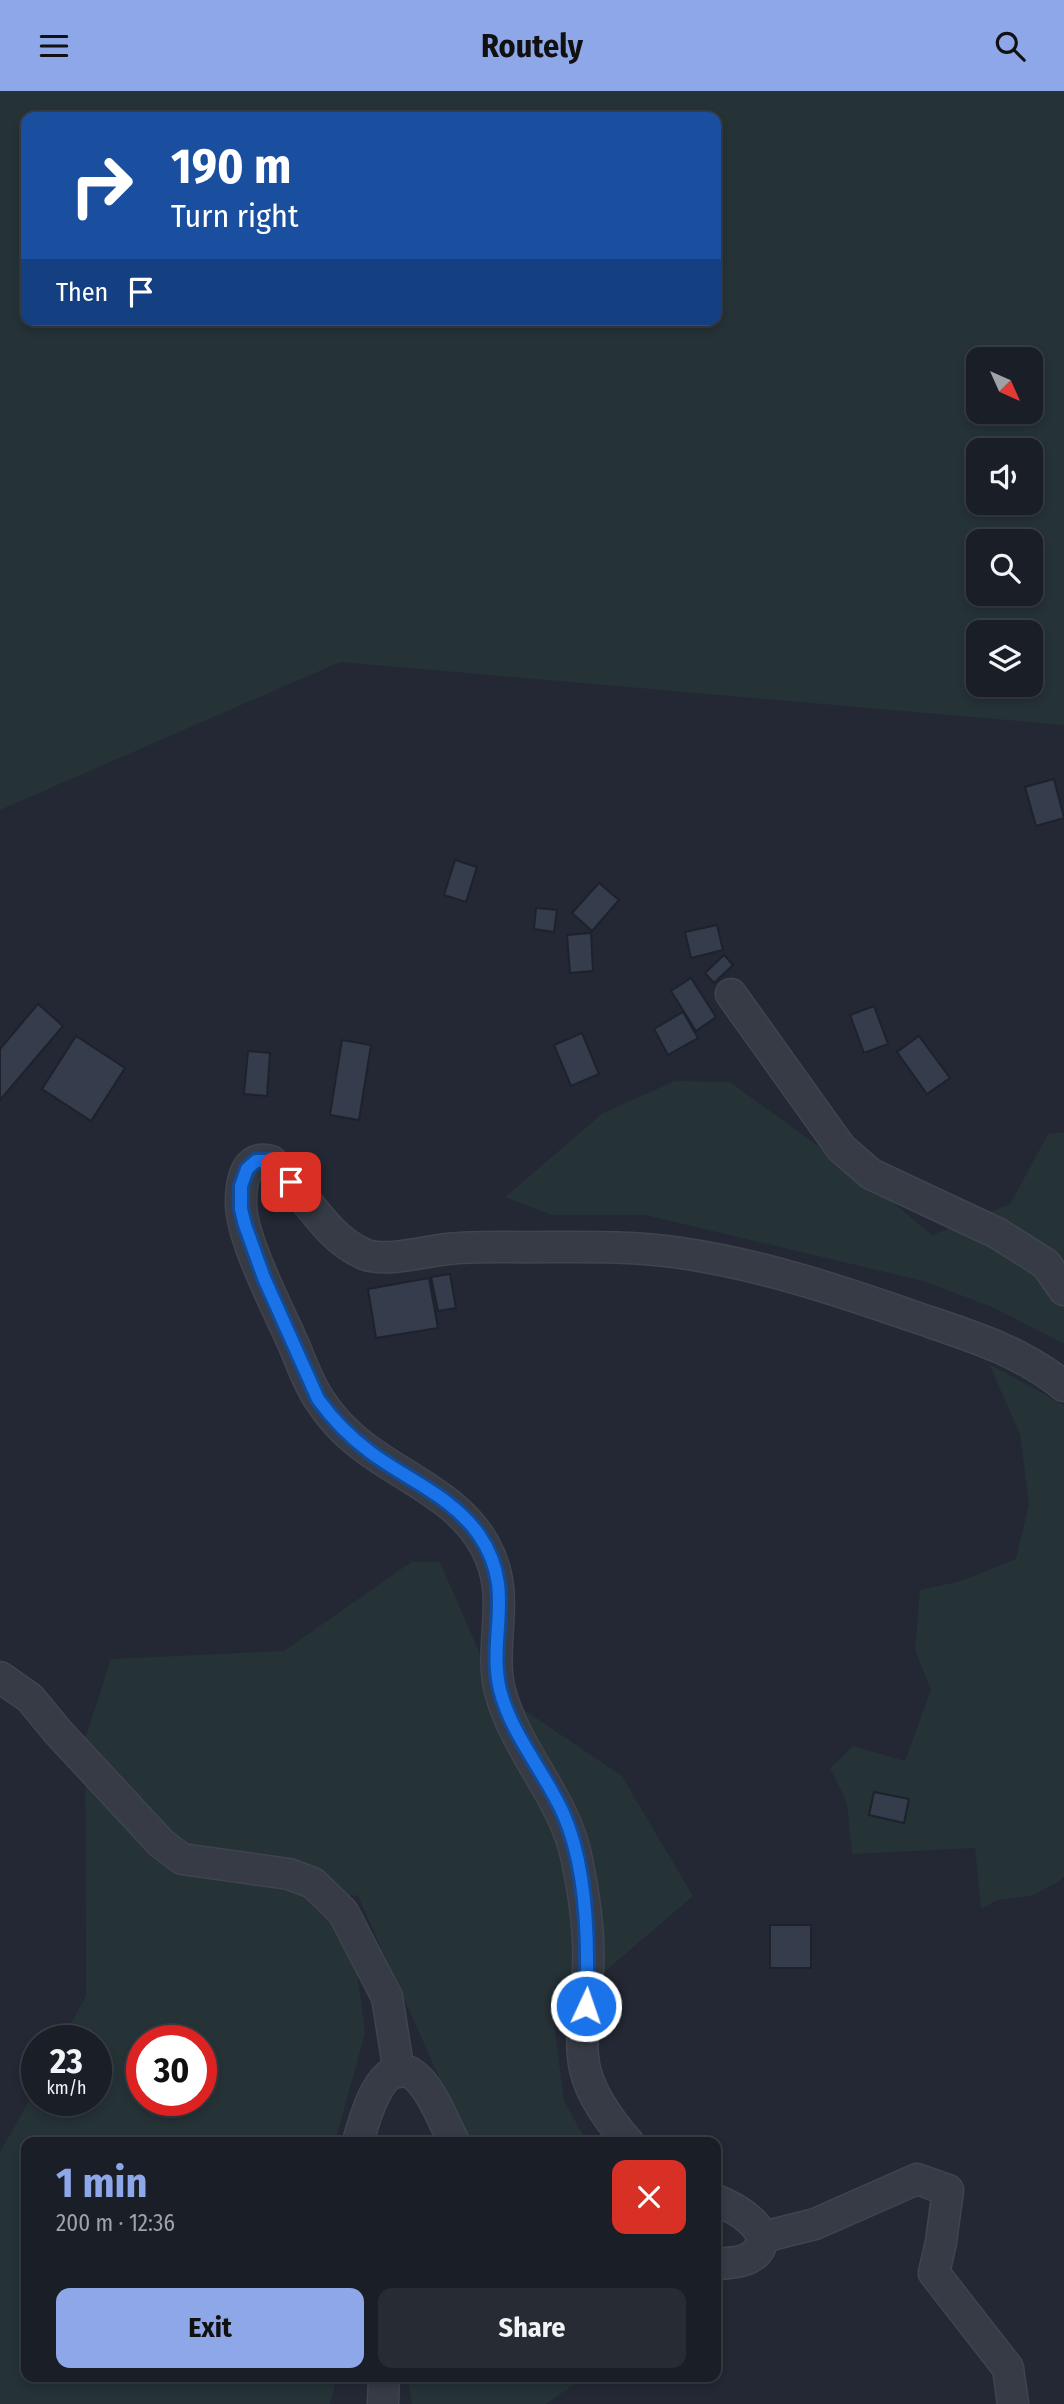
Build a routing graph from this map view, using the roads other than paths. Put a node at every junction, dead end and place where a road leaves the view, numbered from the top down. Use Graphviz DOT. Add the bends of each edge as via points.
graph roads {
  1 [pos="731,994"];
  2 [pos="1064,1290"];
  3 [pos="1064,1386"];
  4 [pos="0,1677"];
  5 [pos="399,2072"];
  6 [pos="360,2137"];
  7 [pos="451,2137"];
  8 [pos="624,2137"];
  9 [pos="721,2202"];
  10 [pos="763,2237"];
  11 [pos="721,2263"];
  12 [pos="384,2382"];
  13 [pos="383,2404"];
  14 [pos="1013,2404"];
  1 -- 2 [label="street" via="841,1148 871,1174 997,1233 1046,1264"];
  3 -- 8 [label="street" via="1021,1356 953,1330 734,1262 629,1249 507,1247 372,1257 334,1232 271,1161 256,1161 247,1169 241,1186 245,1225 318,1399 353,1439 457,1510 480,1536 493,1563 500,1603 496,1667 500,1690 520,1738 562,1811 577,1859 588,1963 585,2068 604,2110"];
  4 -- 5 [label="street" via="30,1699 161,1843 182,1859 289,1874 323,1892 343,1912 387,1997"];
  5 -- 6 [label="street" via="378,2086"];
  5 -- 7 [label="street" via="411,2073 422,2083"];
  9 -- 10 [label="street" via="741,2212"];
  10 -- 11 [label="street" via="750,2259"];
  10 -- 14 [label="street" via="815,2224 917,2179 948,2190 934,2273 1007,2368"];
  12 -- 13 [label="street"];
}
